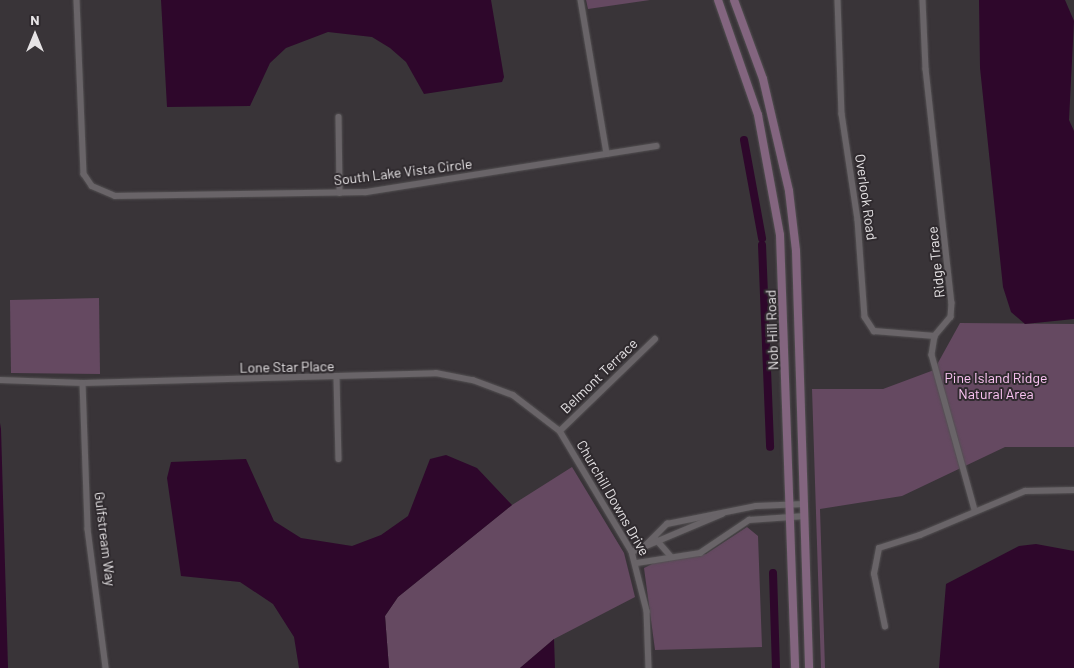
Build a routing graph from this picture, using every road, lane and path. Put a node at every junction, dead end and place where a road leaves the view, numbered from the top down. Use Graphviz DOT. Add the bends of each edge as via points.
graph roads {
  1 [pos="77,0"];
  2 [pos="581,0"];
  3 [pos="718,0"];
  4 [pos="734,0"];
  5 [pos="838,0"];
  6 [pos="923,0"];
  7 [pos="339,116"];
  8 [pos="656,146"];
  9 [pos="607,154"];
  10 [pos="340,193"];
  11 [pos="935,336"];
  12 [pos="655,339"];
  13 [pos="337,378"];
  14 [pos="0,380"];
  15 [pos="83,383"];
  16 [pos="560,431"];
  17 [pos="339,459"];
  18 [pos="1074,490"];
  19 [pos="805,504"];
  20 [pos="790,505"];
  21 [pos="975,510"];
  22 [pos="722,514"];
  23 [pos="790,516"];
  24 [pos="805,516"];
  25 [pos="656,539"];
  26 [pos="632,552"];
  27 [pos="673,557"];
  28 [pos="637,563"];
  29 [pos="886,627"];
  30 [pos="106,668"];
  31 [pos="649,668"];
  32 [pos="795,668"];
  33 [pos="809,668"];
  1 -- 10 [label="street, South Lake Vista Circle" via="82,159 92,186 115,196"];
  2 -- 9 [label="street"];
  3 -- 20 [label="main road, Nob Hill Road" via="753,98 776,202 784,289"];
  4 -- 19 [label="main road, Nob Hill Road" via="763,79 789,191"];
  5 -- 11 [label="street, Overlook Road" via="842,114 858,220 865,318 874,332"];
  6 -- 11 [label="street, Ridge Trace" via="926,70 952,303 951,317"];
  7 -- 10 [label="street"];
  8 -- 9 [label="street, South Lake Vista Circle"];
  9 -- 10 [label="street, South Lake Vista Circle"];
  11 -- 21 [label="street" via="934,369"];
  12 -- 16 [label="street, Belmont Terrace"];
  13 -- 15 [label="street, Lone Star Place"];
  13 -- 16 [label="street, Lone Star Place" via="436,373 473,380 513,395"];
  13 -- 17 [label="street"];
  14 -- 15 [label="street, Lone Star Place"];
  15 -- 30 [label="street, Gulfstream Way" via="88,529"];
  16 -- 26 [label="street, Churchill Downs Drive"];
  18 -- 21 [label="street" via="1025,491"];
  19 -- 20 [label="street"];
  19 -- 24 [label="main road, Nob Hill Road"];
  20 -- 22 [label="street"];
  20 -- 23 [label="main road, Nob Hill Road"];
  21 -- 29 [label="street" via="879,548 874,574"];
  22 -- 25 [label="street"];
  22 -- 25 [label="street" via="668,524"];
  23 -- 24 [label="street"];
  23 -- 27 [label="street" via="749,520 700,553"];
  23 -- 32 [label="main road, Nob Hill Road"];
  24 -- 33 [label="main road, Nob Hill Road"];
  25 -- 26 [label="street"];
  25 -- 27 [label="street"];
  26 -- 28 [label="street, Churchill Downs Drive"];
  27 -- 28 [label="street"];
  28 -- 31 [label="street, Churchill Downs Drive" via="647,611"];
}
